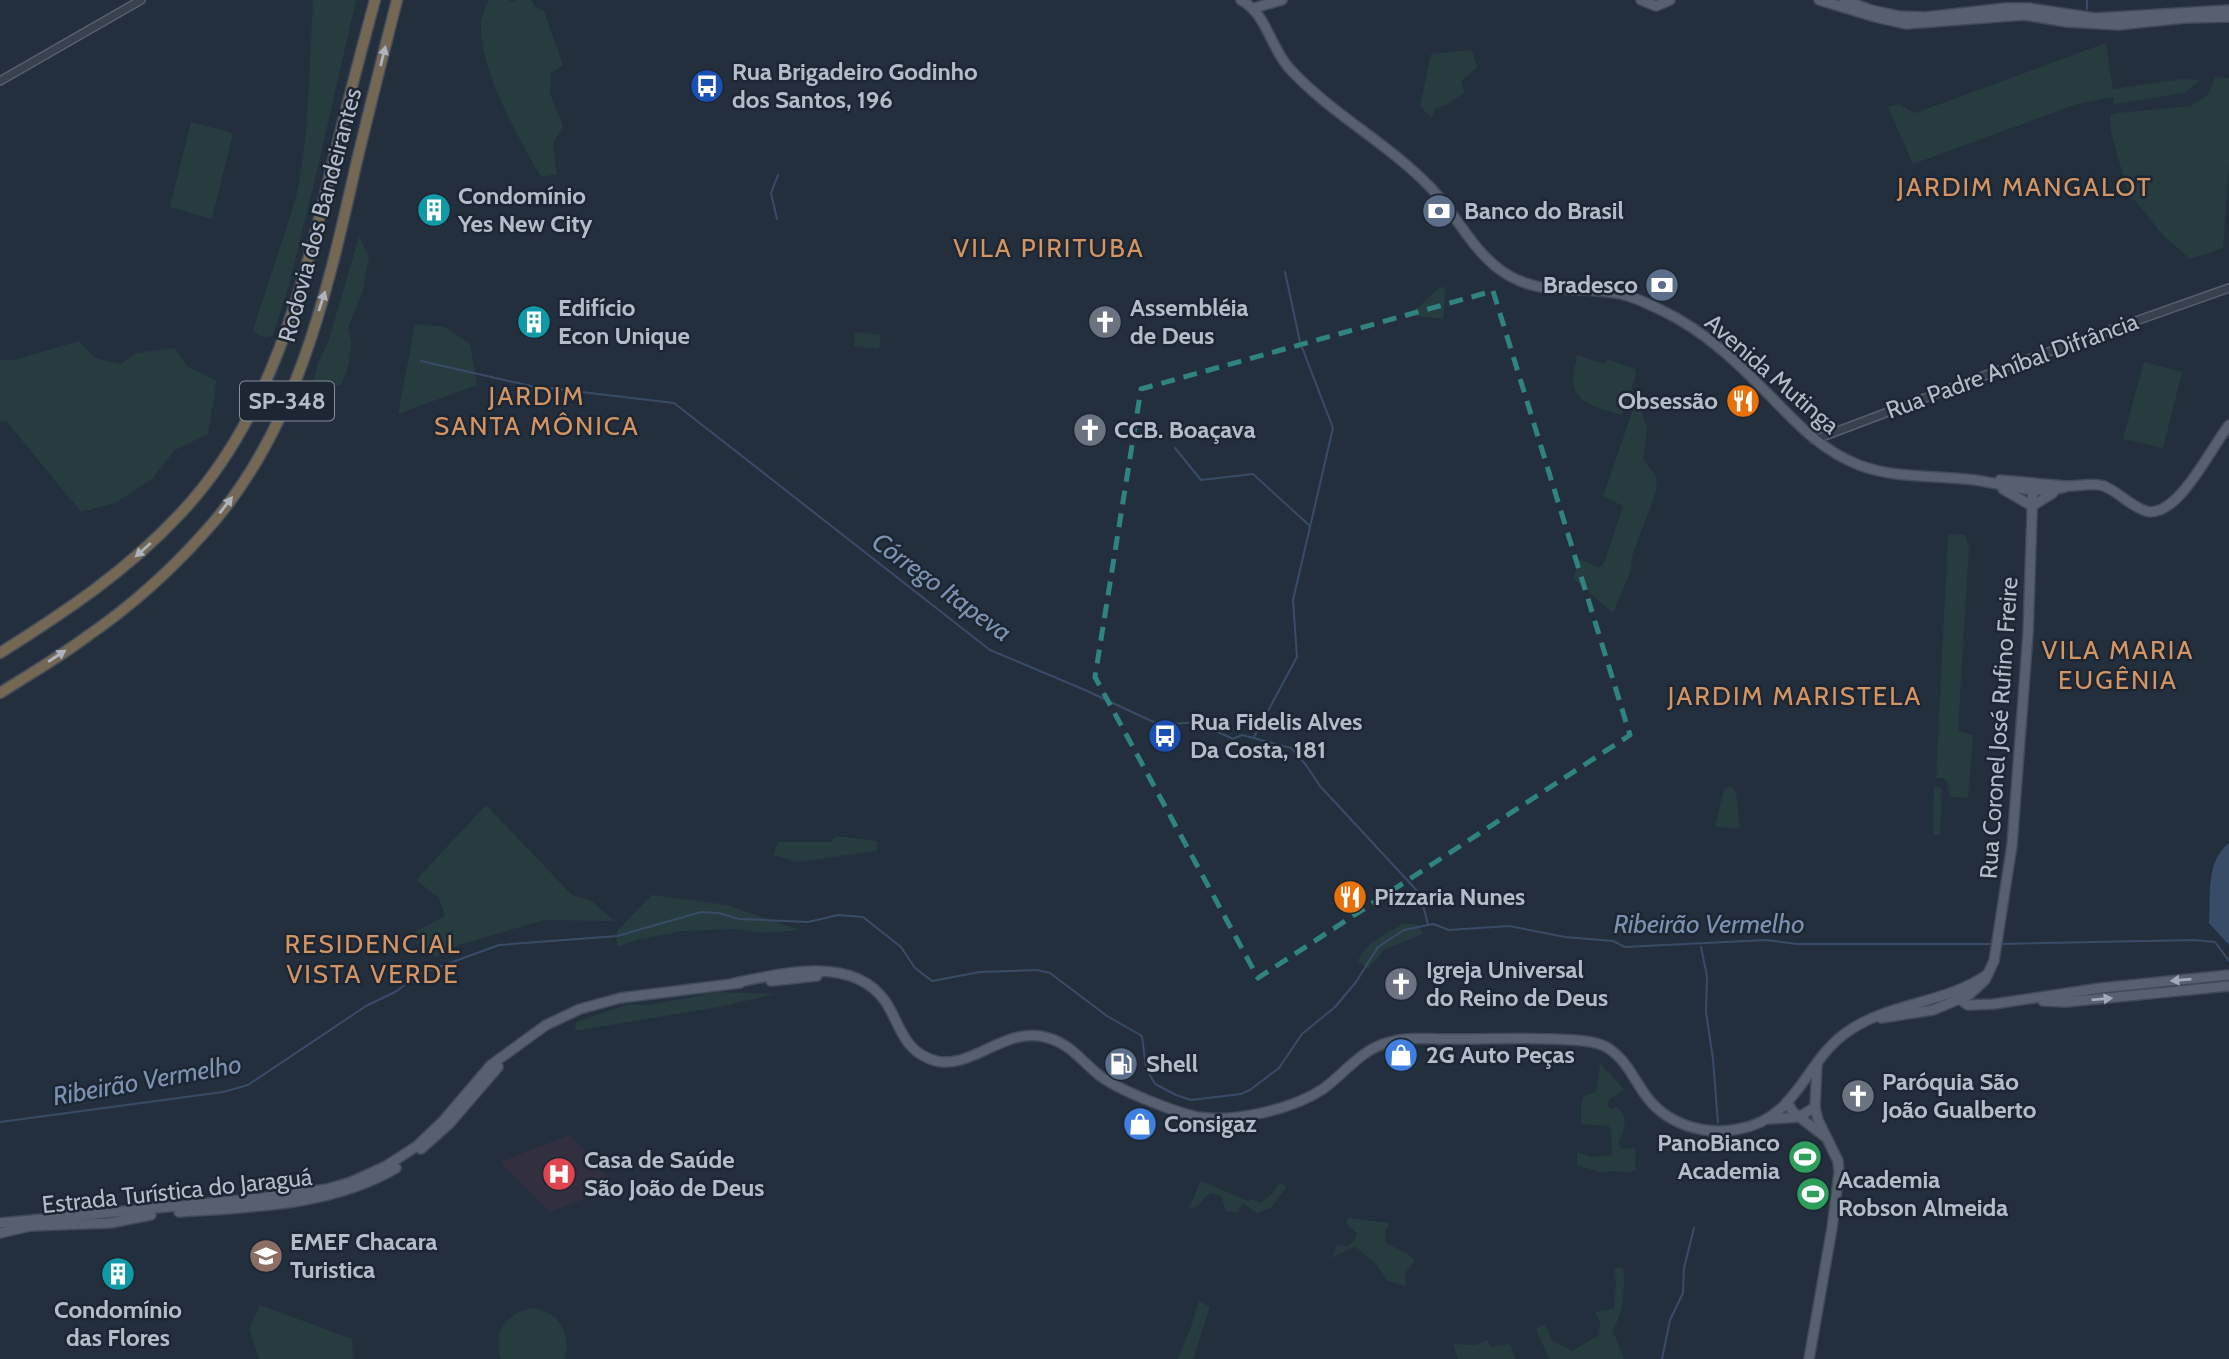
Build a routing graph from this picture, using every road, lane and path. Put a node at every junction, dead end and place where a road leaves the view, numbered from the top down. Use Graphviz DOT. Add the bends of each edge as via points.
graph roads {
  1 [pos="141,0"];
  2 [pos="375,0"];
  3 [pos="397,0"];
  4 [pos="1241,0"];
  5 [pos="1282,0"];
  6 [pos="1641,0"];
  7 [pos="1670,0"];
  8 [pos="1819,0"];
  9 [pos="1844,0"];
  10 [pos="1254,8"];
  11 [pos="2229,10"];
  12 [pos="2229,17"];
  13 [pos="0,81"];
  14 [pos="2229,288"];
  15 [pos="2229,425"];
  16 [pos="1814,440"];
  17 [pos="1984,481"];
  18 [pos="1995,485"];
  19 [pos="2033,486"];
  20 [pos="2068,486"];
  21 [pos="2058,490"];
  22 [pos="2032,506"];
  23 [pos="0,653"];
  24 [pos="0,693"];
  25 [pos="2229,975"];
  26 [pos="2229,986"];
  27 [pos="1964,992"];
  28 [pos="628,998"];
  29 [pos="2030,999"];
  30 [pos="1994,1004"];
  31 [pos="1968,1005"];
  32 [pos="1933,1010"];
  33 [pos="1868,1019"];
  34 [pos="1812,1082"];
  35 [pos="1787,1102"];
  36 [pos="1815,1107"];
  37 [pos="1799,1117"];
  38 [pos="1769,1119"];
  39 [pos="1826,1137"];
  40 [pos="102,1212"];
  41 [pos="0,1223"];
  42 [pos="110,1223"];
  43 [pos="0,1233"];
  44 [pos="1810,1358"];
  1 -- 13 [label="street"];
  2 -- 23 [label="highway, Rodovia dos Bandeirantes / SP-348, one-way" via="290,323 246,422 182,512 146,548 101,586"];
  24 -- 3 [label="highway, Rodovia dos Bandeirantes / SP-348, one-way" via="89,635 166,573 242,485 277,425 329,281"];
  4 -- 10 [label="main road"];
  5 -- 10 [label="main road"];
  6 -- 7 [label="main road" via="1656,6"];
  8 -- 12 [label="main road" via="1906,24 2024,15 2118,25"];
  9 -- 11 [label="main road" via="1888,14 1925,17 2006,8 2095,18"];
  10 -- 16 [label="main road, Avenida Mutinga" via="1287,66 1431,188 1499,269 1537,288 1621,294 1662,310 1717,345"];
  14 -- 16 [label="street, Rua Padre Aníbal Difrância"];
  15 -- 20 [label="main road, Avenida Mutinga" via="2179,497 2161,510 2144,510 2103,486"];
  16 -- 17 [label="main road, Avenida Mutinga" via="1837,456 1874,470"];
  17 -- 18 [label="main road, Avenida Mutinga"];
  17 -- 19 [label="main road, Avenida Mutinga"];
  18 -- 19 [label="main road, Avenida Mutinga"];
  18 -- 22 [label="main road"];
  19 -- 20 [label="main road, Avenida Mutinga"];
  19 -- 21 [label="main road, Avenida Mutinga"];
  19 -- 22 [label="main road, Rua Coronel José Rufino Freire"];
  20 -- 21 [label="main road, Avenida Mutinga"];
  21 -- 22 [label="main road"];
  22 -- 27 [label="main road, Rua Coronel José Rufino Freire" via="2012,845 1996,950 1988,974"];
  25 -- 29 [label="main road, one-way"];
  29 -- 26 [label="main road, one-way" via="2066,1002"];
  27 -- 30 [label="main road"];
  27 -- 31 [label="main road"];
  27 -- 32 [label="main road, Estrada Turística do Jaraguá"];
  27 -- 33 [label="main road, Estrada Turística do Jaraguá"];
  28 -- 38 [label="main road, Estrada Turística do Jaraguá" via="846,973 883,996 908,1044 933,1061 950,1062 1006,1039 1040,1036 1064,1044 1117,1085 1201,1117 1245,1116 1295,1104 1321,1090 1364,1053 1392,1041 1594,1042 1611,1050 1654,1105 1679,1122 1726,1131"];
  28 -- 40 [label="main road, Estrada Turística do Jaraguá" via="580,1009 529,1036 491,1065 416,1146 370,1175 327,1189 282,1196"];
  28 -- 42 [label="main road, Estrada Turística do Jaraguá" via="556,1026 524,1045 432,1140 398,1167 360,1186 323,1196 144,1215"];
  29 -- 30 [label="main road"];
  30 -- 31 [label="main road"];
  31 -- 32 [label="main road"];
  32 -- 33 [label="main road, Estrada Turística do Jaraguá"];
  33 -- 34 [label="main road, Estrada Turística do Jaraguá" via="1834,1042 1817,1065"];
  34 -- 35 [label="main road, Estrada Turística do Jaraguá"];
  34 -- 36 [label="main road"];
  35 -- 37 [label="main road"];
  35 -- 38 [label="main road, Estrada Turística do Jaraguá"];
  36 -- 37 [label="main road"];
  36 -- 39 [label="main road"];
  37 -- 38 [label="main road"];
  37 -- 39 [label="main road"];
  39 -- 44 [label="main road" via="1839,1173"];
  40 -- 41 [label="main road, Estrada Turística do Jaraguá"];
  40 -- 42 [label="main road"];
  42 -- 43 [label="main road, Estrada Turística do Jaraguá" via="46,1224"];
}
